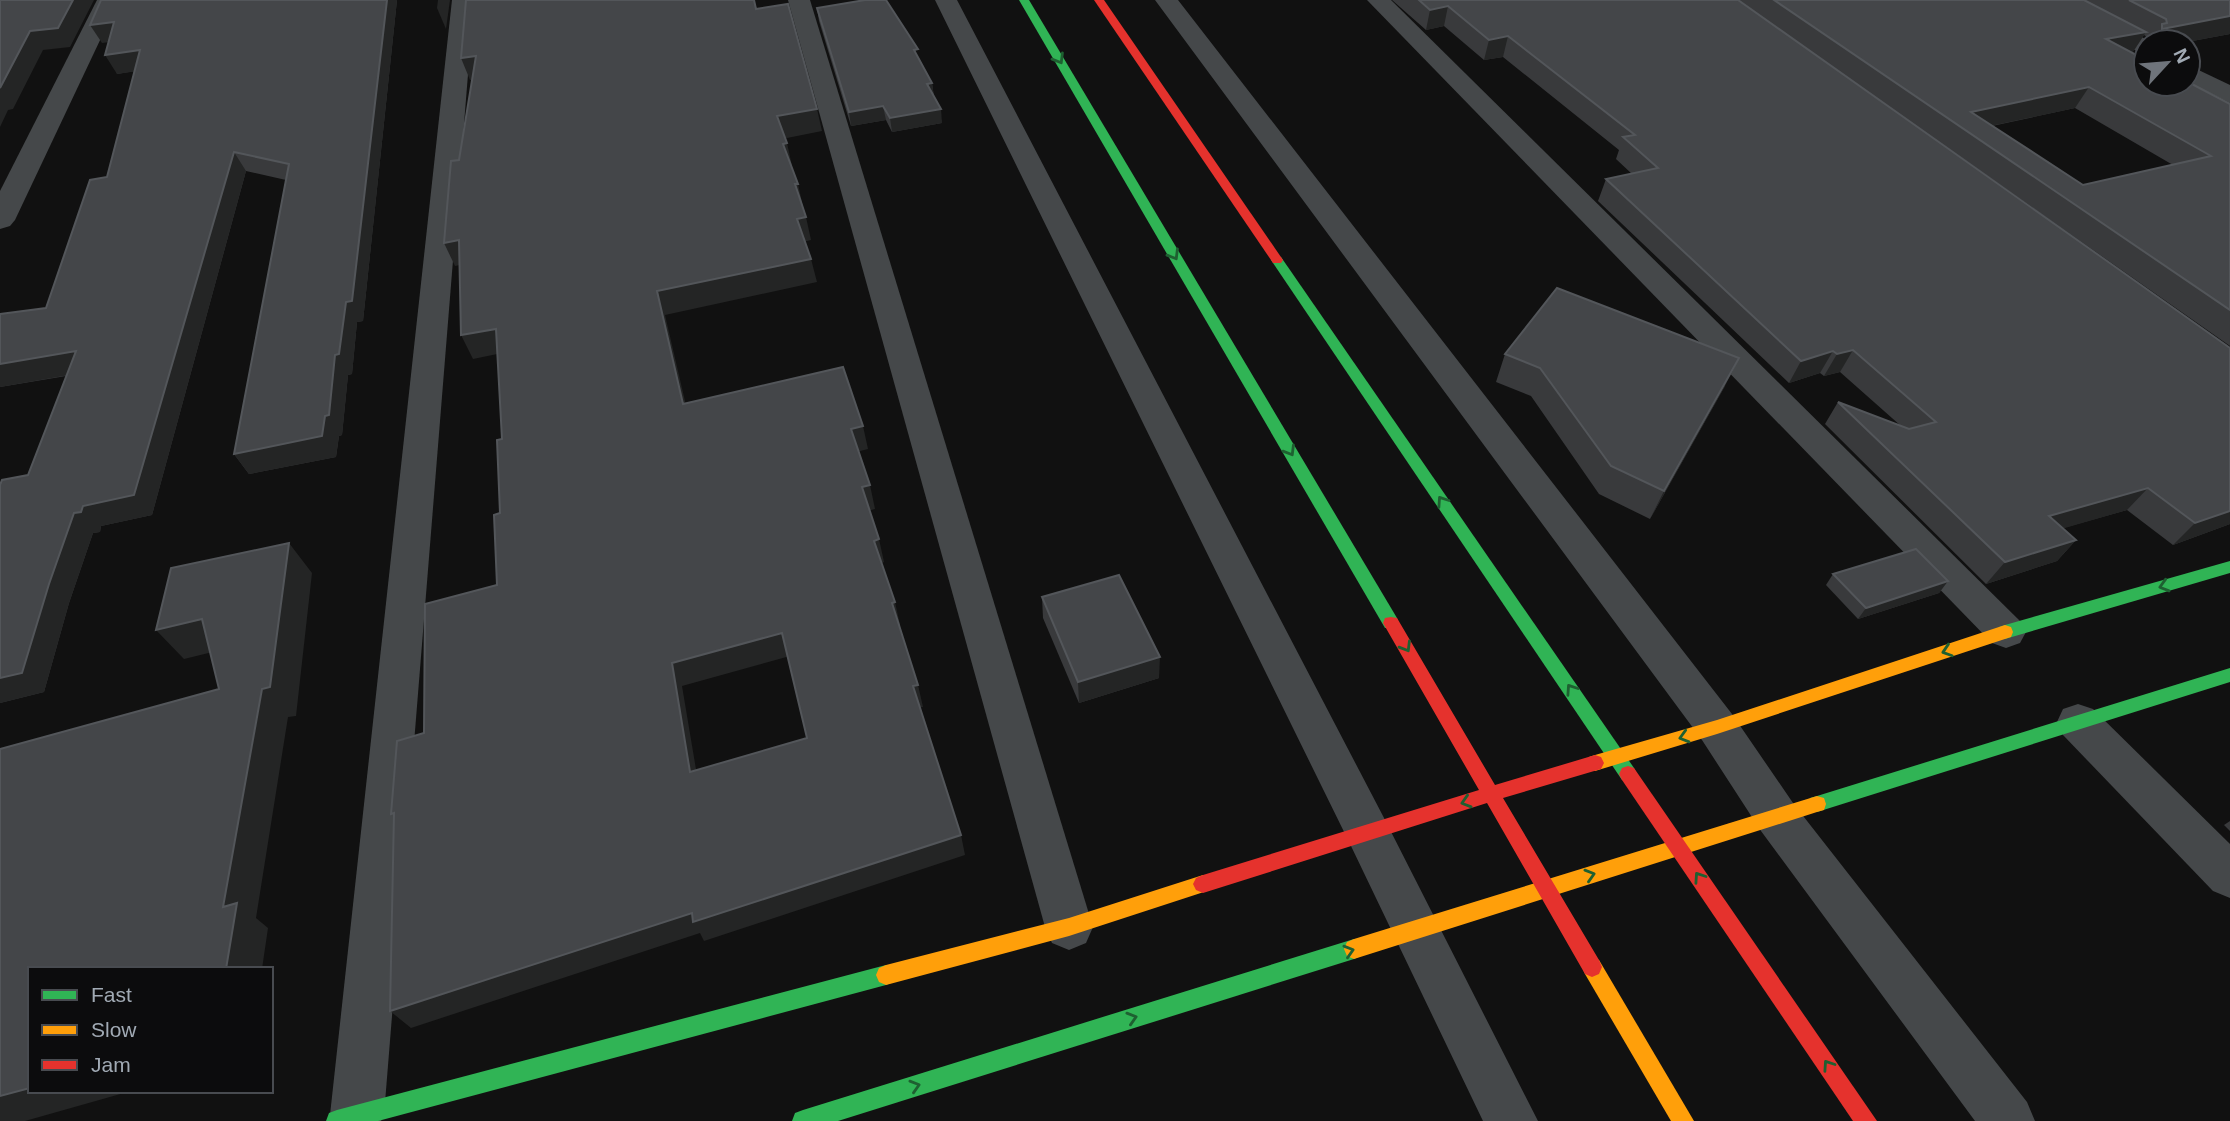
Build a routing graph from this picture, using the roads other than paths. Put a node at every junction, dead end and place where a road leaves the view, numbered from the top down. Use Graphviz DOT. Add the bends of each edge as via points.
graph roads {
  1 [pos="108,0"];
  2 [pos="463,0"];
  3 [pos="799,0"];
  4 [pos="946,0"];
  5 [pos="1024,0"];
  6 [pos="1099,0"];
  7 [pos="1166,0"];
  8 [pos="1378,0"];
  9 [pos="2056,0"];
  10 [pos="2132,41"];
  11 [pos="2202,80"];
  12 [pos="2230,95"];
  13 [pos="0,219"];
  14 [pos="2230,567"];
  15 [pos="2006,632"];
  16 [pos="2230,675"];
  17 [pos="2078,722"];
  18 [pos="1717,727"];
  19 [pos="1617,756"];
  20 [pos="1492,794"];
  21 [pos="1777,817"];
  22 [pos="1367,831"];
  23 [pos="1679,848"];
  24 [pos="2230,876"];
  25 [pos="1545,889"];
  26 [pos="1069,927"];
  27 [pos="1415,930"];
  28 [pos="877,1110"];
  29 [pos="347,1118"];
  30 [pos="803,1121"];
  31 [pos="1511,1121"];
  32 [pos="1683,1121"];
  33 [pos="1866,1121"];
  34 [pos="2008,1121"];
  1 -- 13 [label="street"];
  2 -- 29 [label="street"];
  3 -- 26 [label="street"];
  4 -- 22 [label="street"];
  5 -- 20 [label="main road, one-way"];
  19 -- 6 [label="main road, one-way"];
  7 -- 18 [label="street"];
  8 -- 15 [label="street"];
  9 -- 10 [label="street"];
  11 -- 12 [label="street"];
  14 -- 15 [label="main road, one-way"];
  15 -- 18 [label="main road, one-way"];
  16 -- 17 [label="main road"];
  17 -- 21 [label="main road"];
  17 -- 24 [label="street"];
  18 -- 19 [label="main road, one-way"];
  18 -- 21 [label="street"];
  19 -- 20 [label="main road"];
  19 -- 23 [label="main road"];
  20 -- 22 [label="main road, one-way"];
  20 -- 25 [label="main road"];
  21 -- 23 [label="main road"];
  21 -- 34 [label="street"];
  22 -- 26 [label="main road"];
  22 -- 27 [label="street"];
  25 -- 23 [label="main road, one-way"];
  33 -- 23 [label="main road, one-way"];
  25 -- 27 [label="main road"];
  25 -- 32 [label="main road"];
  26 -- 29 [label="main road"];
  28 -- 27 [label="main road, one-way"];
  27 -- 31 [label="street"];
  28 -- 30 [label="main road"];
}
